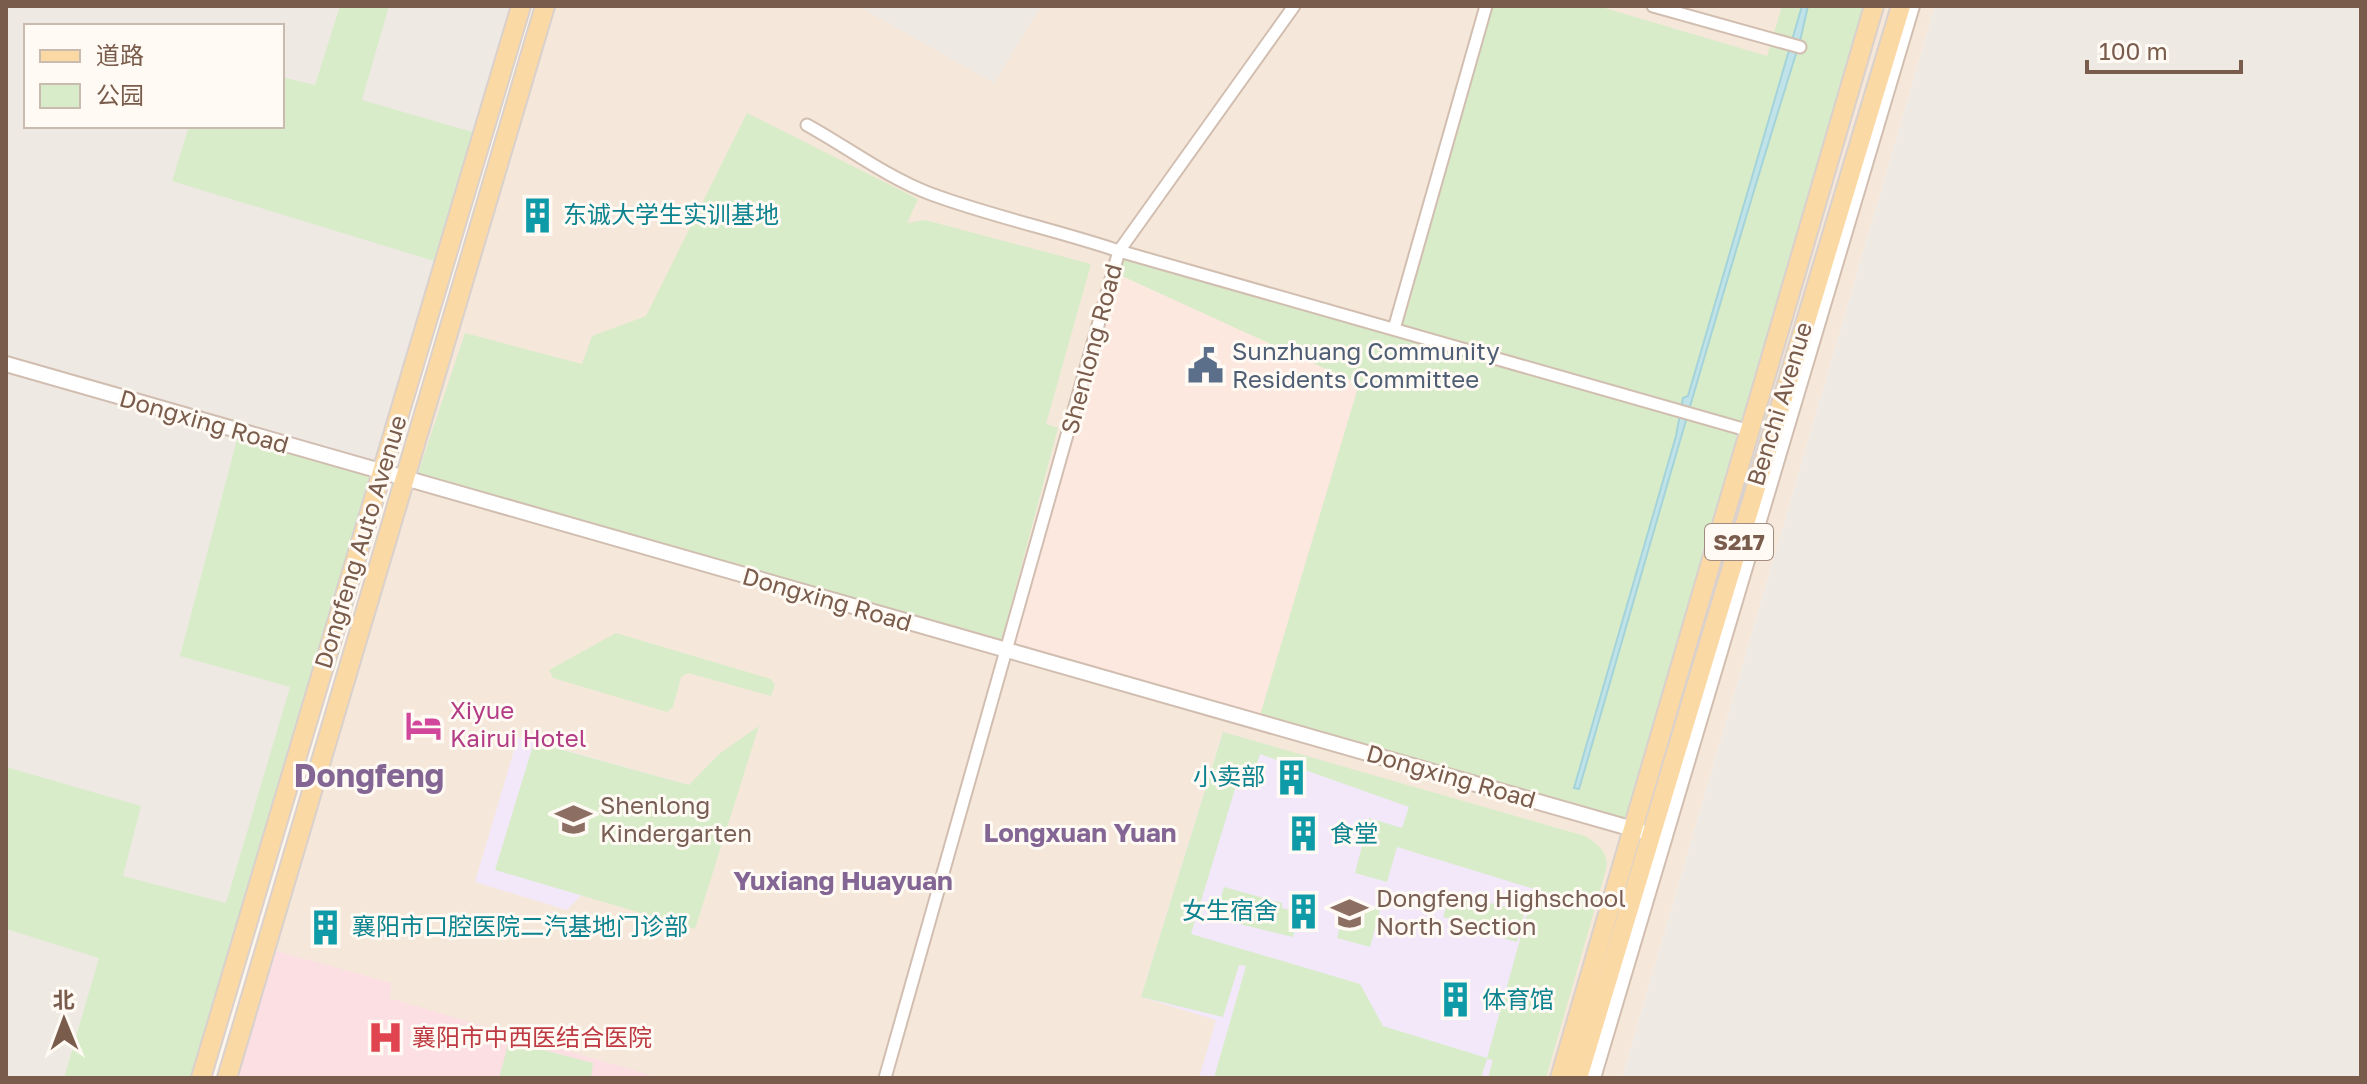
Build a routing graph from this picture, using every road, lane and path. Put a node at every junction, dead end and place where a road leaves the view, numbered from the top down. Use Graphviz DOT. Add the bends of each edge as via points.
graph roads {
  1 [pos="521,6"];
  2 [pos="545,6"];
  3 [pos="1294,6"];
  4 [pos="1486,6"];
  5 [pos="1653,6"];
  6 [pos="1874,6"];
  7 [pos="1901,6"];
  8 [pos="1912,6"];
  9 [pos="1800,47"];
  10 [pos="807,125"];
  11 [pos="1119,251"];
  12 [pos="1394,329"];
  13 [pos="6,364"];
  14 [pos="1750,431"];
  15 [pos="381,473"];
  16 [pos="404,480"];
  17 [pos="1008,652"];
  18 [pos="1641,831"];
  19 [pos="1623,951"];
  20 [pos="201,1078"];
  21 [pos="227,1078"];
  22 [pos="885,1078"];
  23 [pos="1560,1078"];
  24 [pos="1578,1078"];
  25 [pos="1593,1078"];
  1 -- 15 [label="main road, Dongfeng Auto Avenue"];
  2 -- 16 [label="main road, Dongfeng Auto Avenue"];
  3 -- 11 [label="street"];
  4 -- 12 [label="street"];
  5 -- 9 [label="street"];
  6 -- 14 [label="main road, Benchi Avenue / S217"];
  7 -- 18 [label="main road, Benchi Avenue / S217"];
  8 -- 19 [label="street"];
  10 -- 11 [label="street" via="927,192"];
  11 -- 12 [label="street, Shenlong Road"];
  11 -- 17 [label="street, Shenlong Road"];
  12 -- 14 [label="street, Shenlong Road"];
  13 -- 15 [label="street, Dongxing Road"];
  14 -- 18 [label="main road, Benchi Avenue / S217"];
  15 -- 16 [label="street, Dongxing Road"];
  15 -- 20 [label="main road, Dongfeng Auto Avenue"];
  16 -- 17 [label="street, Dongxing Road"];
  16 -- 21 [label="main road, Dongfeng Auto Avenue"];
  17 -- 18 [label="street, Dongxing Road"];
  17 -- 22 [label="street, Shenlong Road"];
  18 -- 19 [label="main road, Benchi Avenue / S217"];
  18 -- 23 [label="main road, Benchi Avenue / S217"];
  19 -- 24 [label="main road, Benchi Avenue / S217"];
  19 -- 25 [label="street"];
}
